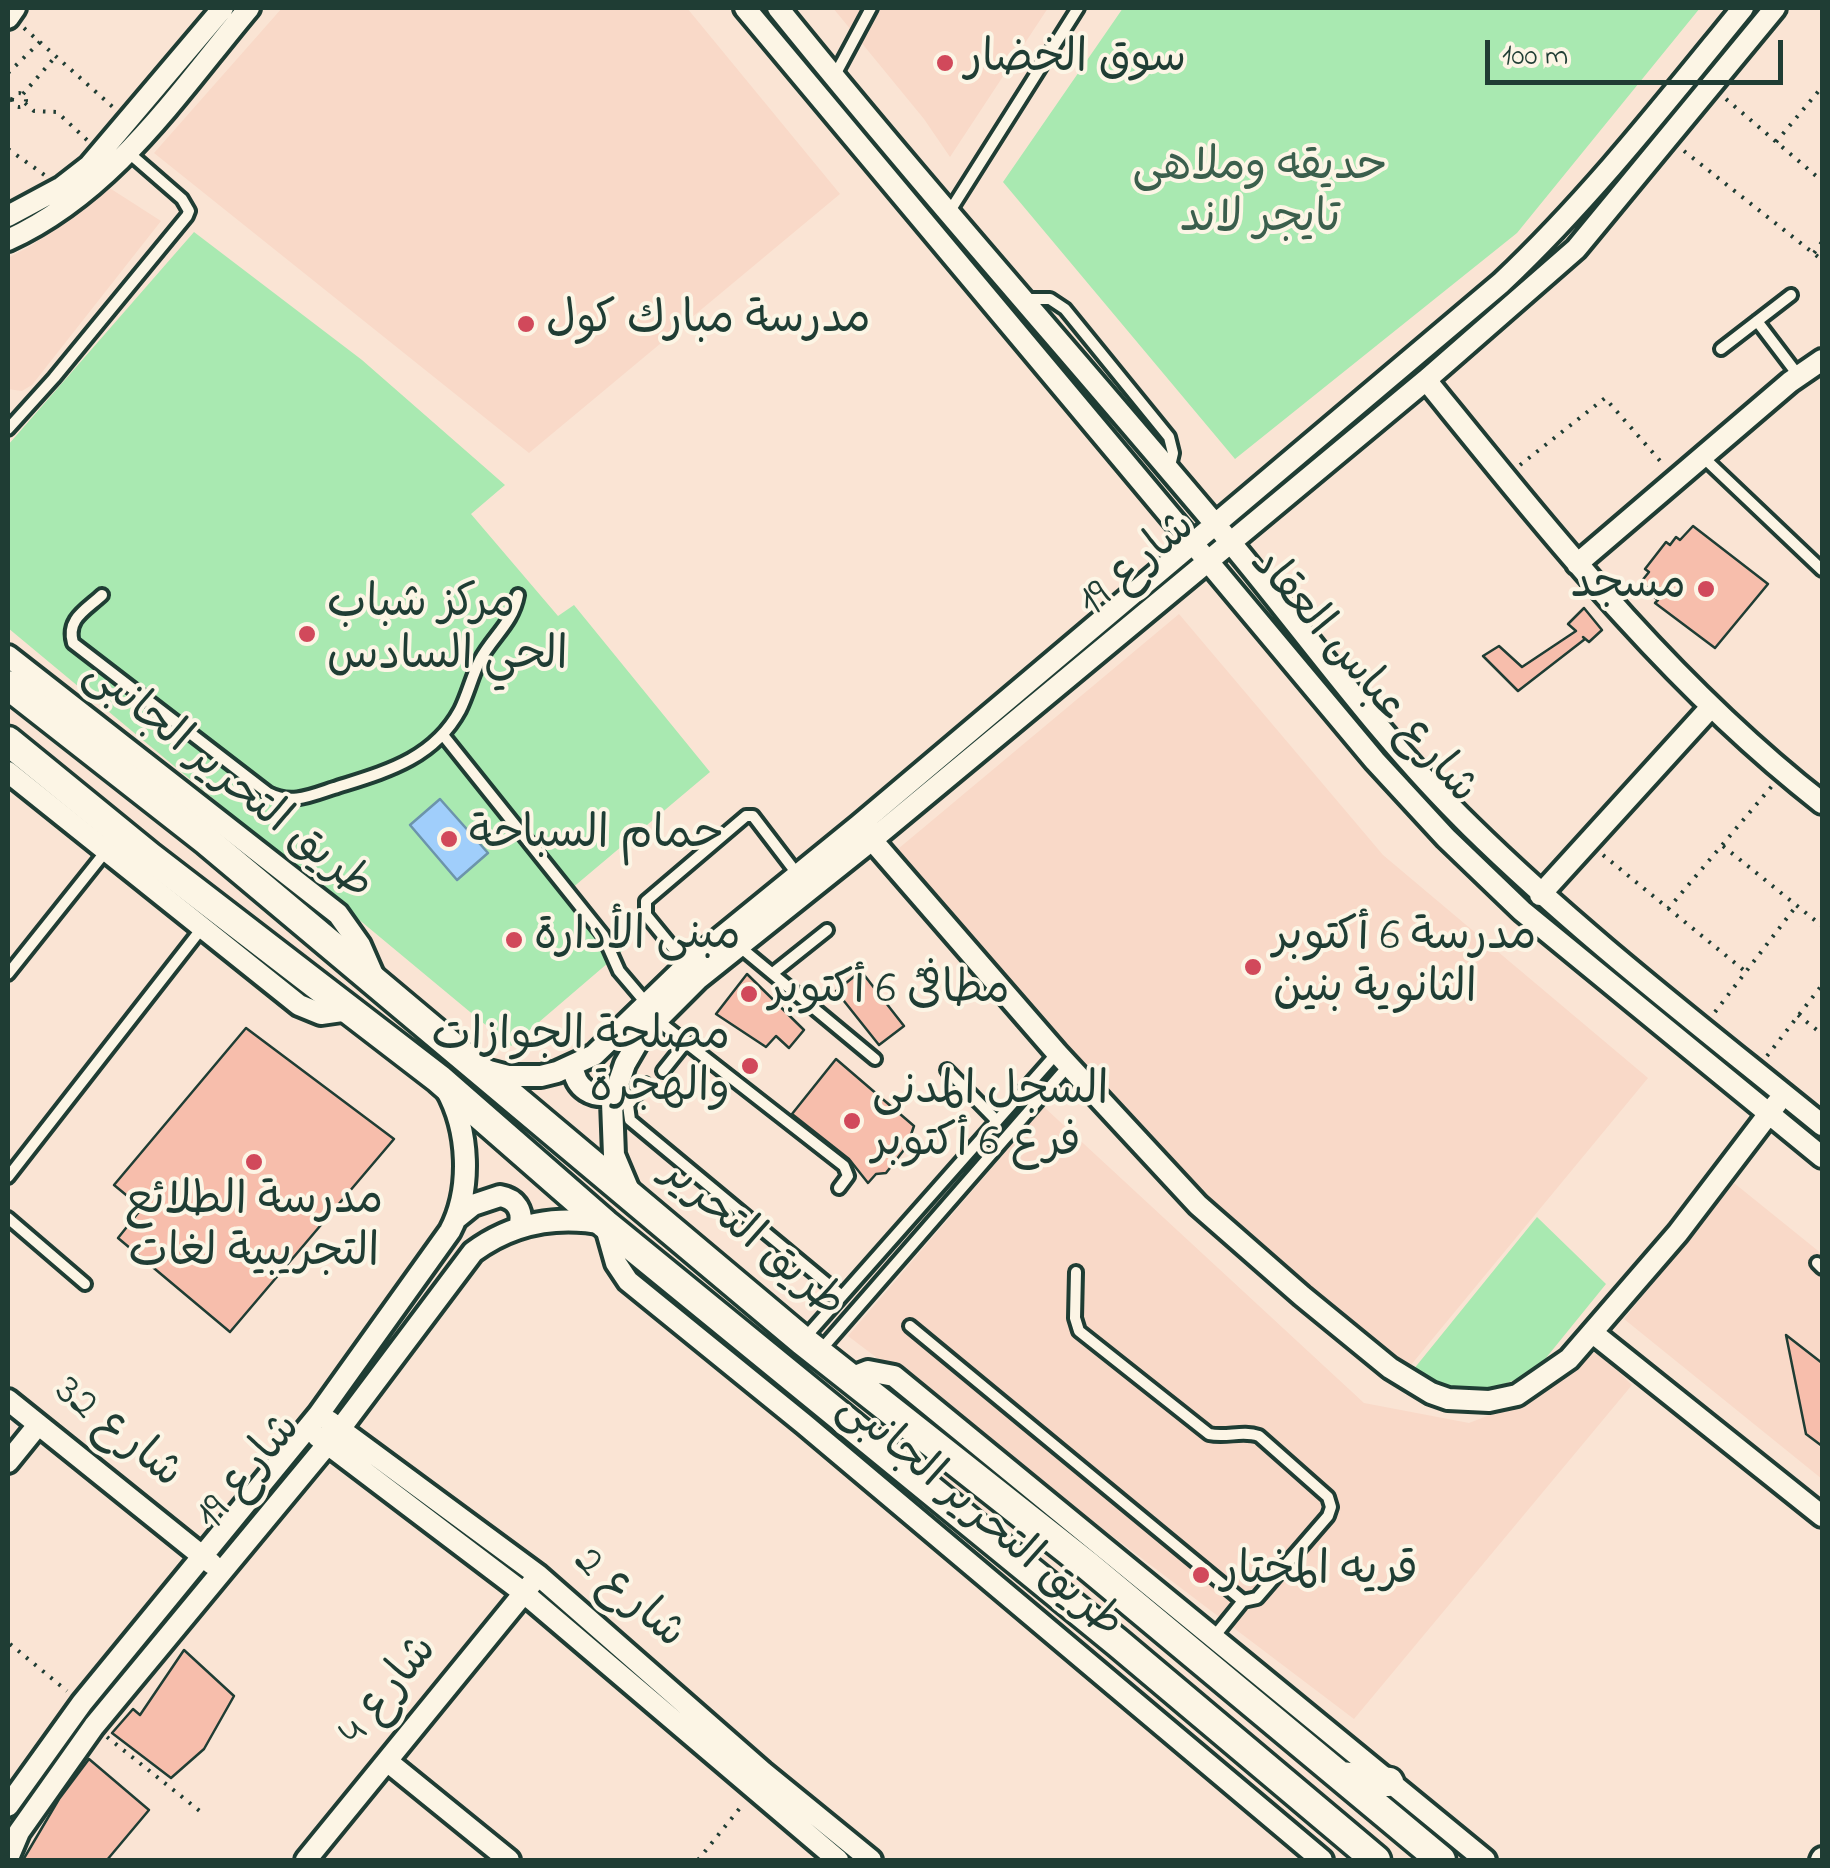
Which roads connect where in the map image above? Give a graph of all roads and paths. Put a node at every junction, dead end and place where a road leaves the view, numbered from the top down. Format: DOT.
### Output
graph roads {
  1 [pos="223,8"];
  2 [pos="249,8"];
  3 [pos="745,8"];
  4 [pos="778,8"];
  5 [pos="872,8"];
  6 [pos="1078,8"];
  7 [pos="1743,8"];
  8 [pos="1775,8"];
  9 [pos="11,13"];
  10 [pos="40,42"];
  11 [pos="56,56"];
  12 [pos="8,73"];
  13 [pos="834,77"];
  14 [pos="1711,86"];
  15 [pos="1822,87"];
  16 [pos="8,88"];
  17 [pos="23,94"];
  18 [pos="13,95"];
  19 [pos="25,103"];
  20 [pos="12,104"];
  21 [pos="8,110"];
  22 [pos="130,122"];
  23 [pos="1668,138"];
  24 [pos="1776,142"];
  25 [pos="8,149"];
  26 [pos="129,153"];
  27 [pos="101,154"];
  28 [pos="1822,182"];
  29 [pos="62,187"];
  30 [pos="948,215"];
  31 [pos="8,216"];
  32 [pos="8,240"];
  33 [pos="1822,242"];
  34 [pos="1814,253"];
  35 [pos="1822,260"];
  36 [pos="1791,295"];
  37 [pos="1757,321"];
  38 [pos="1720,349"];
  39 [pos="1822,360"];
  40 [pos="1798,375"];
  41 [pos="1426,380"];
  42 [pos="8,429"];
  43 [pos="1702,456"];
  44 [pos="1505,477"];
  45 [pos="1676,479"];
  46 [pos="1215,525"];
  47 [pos="1193,542"];
  48 [pos="1230,542"];
  49 [pos="1208,562"];
  50 [pos="1576,564"];
  51 [pos="1822,570"];
  52 [pos="518,595"];
  53 [pos="102,596"];
  54 [pos="8,656"];
  55 [pos="8,685"];
  56 [pos="1711,707"];
  57 [pos="443,735"];
  58 [pos="8,741"];
  59 [pos="8,772"];
  60 [pos="1783,772"];
  61 [pos="1822,803"];
  62 [pos="178,820"];
  63 [pos="872,840"];
  64 [pos="1588,843"];
  65 [pos="1723,846"];
  66 [pos="106,851"];
  67 [pos="149,856"];
  68 [pos="237,866"];
  69 [pos="798,875"];
  70 [pos="1540,895"];
  71 [pos="1797,905"];
  72 [pos="1668,909"];
  73 [pos="208,917"];
  74 [pos="1822,926"];
  75 [pos="827,930"];
  76 [pos="740,947"];
  77 [pos="693,972"];
  78 [pos="1746,972"];
  79 [pos="773,973"];
  80 [pos="8,974"];
  81 [pos="376,983"];
  82 [pos="1822,985"];
  83 [pos="652,1012"];
  84 [pos="1798,1016"];
  85 [pos="1703,1028"];
  86 [pos="1822,1034"];
  87 [pos="687,1042"];
  88 [pos="875,1059"];
  89 [pos="1063,1059"];
  90 [pos="573,1066"];
  91 [pos="476,1068"];
  92 [pos="946,1070"];
  93 [pos="1755,1070"];
  94 [pos="663,1071"];
  95 [pos="443,1083"];
  96 [pos="645,1084"];
  97 [pos="1783,1093"];
  98 [pos="614,1094"];
  99 [pos="1770,1114"];
  100 [pos="997,1120"];
  101 [pos="1822,1125"];
  102 [pos="1822,1157"];
  103 [pos="8,1177"];
  104 [pos="839,1188"];
  105 [pos="630,1195"];
  106 [pos="8,1218"];
  107 [pos="457,1218"];
  108 [pos="605,1224"];
  109 [pos="519,1227"];
  110 [pos="1076,1272"];
  111 [pos="84,1284"];
  112 [pos="842,1296"];
  113 [pos="910,1326"];
  114 [pos="1593,1332"];
  115 [pos="811,1346"];
  116 [pos="850,1378"];
  117 [pos="8,1400"];
  118 [pos="314,1421"];
  119 [pos="38,1425"];
  120 [pos="334,1437"];
  121 [pos="8,1462"];
  122 [pos="1822,1516"];
  123 [pos="202,1555"];
  124 [pos="1088,1566"];
  125 [pos="222,1572"];
  126 [pos="538,1575"];
  127 [pos="524,1593"];
  128 [pos="1062,1597"];
  129 [pos="1243,1600"];
  130 [pos="1150,1617"];
  131 [pos="1213,1638"];
  132 [pos="1118,1643"];
  133 [pos="10,1644"];
  134 [pos="82,1704"];
  135 [pos="94,1726"];
  136 [pos="388,1761"];
  137 [pos="1339,1776"];
  138 [pos="1389,1782"];
  139 [pos="754,1792"];
  140 [pos="8,1806"];
  141 [pos="201,1812"];
  142 [pos="8,1858"];
  143 [pos="306,1860"];
  144 [pos="509,1860"];
  145 [pos="698,1860"];
  146 [pos="838,1860"];
  147 [pos="871,1860"];
  148 [pos="1322,1860"];
  149 [pos="1376,1860"];
  150 [pos="1441,1860"];
  151 [pos="1485,1860"];
  1 -- 22 [label="street"];
  2 -- 26 [label="street"];
  3 -- 47 [label="street, شارع عباس العقاد"];
  4 -- 13 [label="street, شارع عباس العقاد"];
  5 -- 13 [label="lane"];
  6 -- 30 [label="lane"];
  7 -- 46 [label="street, شارع 19"];
  8 -- 14 [label="street, شارع 19"];
  9 -- 10 [label="path"];
  10 -- 11 [label="path"];
  10 -- 12 [label="path"];
  11 -- 17 [label="path"];
  11 -- 22 [label="path"];
  13 -- 30 [label="street, شارع عباس العقاد"];
  14 -- 23 [label="street, شارع 19"];
  14 -- 24 [label="path"];
  15 -- 24 [label="path"];
  16 -- 18 [label="path"];
  17 -- 18 [label="path"];
  17 -- 19 [label="path"];
  18 -- 20 [label="path"];
  19 -- 20 [label="path"];
  19 -- 27 [label="path"];
  20 -- 21 [label="path"];
  22 -- 27 [label="street"];
  23 -- 34 [label="path"];
  23 -- 41 [label="street, شارع 19"];
  24 -- 28 [label="path"];
  25 -- 29 [label="path"];
  26 -- 32 [label="street"];
  26 -- 42 [label="lane"];
  27 -- 29 [label="street"];
  29 -- 31 [label="street"];
  30 -- 46 [label="street, شارع عباس العقاد"];
  33 -- 34 [label="path"];
  34 -- 35 [label="path"];
  36 -- 37 [label="lane"];
  37 -- 38 [label="lane"];
  37 -- 40 [label="lane"];
  39 -- 40 [label="street"];
  40 -- 43 [label="street"];
  41 -- 44 [label="street"];
  41 -- 48 [label="street, شارع 19"];
  43 -- 45 [label="street"];
  43 -- 51 [label="lane"];
  44 -- 45 [label="path"];
  44 -- 50 [label="street"];
  45 -- 50 [label="street"];
  46 -- 47 [label="street, شارع 19"];
  46 -- 48 [label="street, شارع عباس العقاد"];
  47 -- 49 [label="street, شارع عباس العقاد"];
  47 -- 69 [label="street, شارع 19"];
  48 -- 49 [label="street, شارع 19"];
  48 -- 70 [label="street, شارع عباس العقاد"];
  49 -- 63 [label="street, شارع 19"];
  49 -- 99 [label="street, شارع عباس العقاد"];
  50 -- 56 [label="street"];
  52 -- 57 [label="lane"];
  53 -- 57 [label="lane"];
  54 -- 81 [label="street, طريق التحرير الجانبى"];
  55 -- 62 [label="street, طريق التحرير"];
  56 -- 60 [label="street"];
  56 -- 64 [label="street"];
  57 -- 83 [label="lane"];
  58 -- 67 [label="street, طريق التحرير"];
  59 -- 66 [label="street"];
  60 -- 61 [label="street"];
  60 -- 65 [label="path"];
  62 -- 67 [label="street"];
  62 -- 68 [label="street, طريق التحرير"];
  63 -- 76 [label="street, شارع 19"];
  63 -- 89 [label="street"];
  64 -- 70 [label="street"];
  64 -- 72 [label="path"];
  65 -- 71 [label="path"];
  65 -- 72 [label="path"];
  66 -- 73 [label="street"];
  66 -- 80 [label="lane"];
  67 -- 73 [label="street, طريق التحرير"];
  68 -- 73 [label="street"];
  68 -- 81 [label="street, طريق التحرير"];
  69 -- 77 [label="street, شارع 19"];
  69 -- 77 [label="lane"];
  70 -- 85 [label="street, شارع عباس العقاد"];
  71 -- 74 [label="path"];
  71 -- 78 [label="path"];
  72 -- 78 [label="path"];
  73 -- 95 [label="street, طريق التحرير"];
  73 -- 103 [label="lane"];
  75 -- 79 [label="lane"];
  76 -- 77 [label="street, شارع 19"];
  76 -- 79 [label="lane"];
  77 -- 83 [label="street, شارع 19"];
  78 -- 85 [label="path"];
  79 -- 88 [label="lane"];
  81 -- 91 [label="street, طريق التحرير"];
  82 -- 84 [label="path"];
  83 -- 87 [label="lane"];
  83 -- 90 [label="street, شارع 19"];
  83 -- 98 [label="street, شارع 19"];
  84 -- 86 [label="path"];
  84 -- 93 [label="path"];
  85 -- 93 [label="street, شارع عباس العقاد"];
  87 -- 94 [label="lane"];
  87 -- 104 [label="lane"];
  89 -- 100 [label="lane"];
  89 -- 114 [label="street"];
  89 -- 115 [label="lane"];
  90 -- 91 [label="street, شارع 19"];
  90 -- 98 [label="street"];
  91 -- 105 [label="street, طريق التحرير"];
  92 -- 100 [label="lane"];
  93 -- 97 [label="street, شارع عباس العقاد"];
  95 -- 107 [label="street, شارع 19"];
  95 -- 108 [label="street, طريق التحرير"];
  96 -- 112 [label="lane"];
  97 -- 99 [label="street"];
  97 -- 101 [label="street, شارع عباس العقاد"];
  98 -- 105 [label="street, شارع 19"];
  99 -- 102 [label="street, شارع عباس العقاد"];
  99 -- 114 [label="street"];
  100 -- 112 [label="lane"];
  105 -- 115 [label="street, طريق التحرير"];
  106 -- 111 [label="lane"];
  107 -- 109 [label="street"];
  107 -- 118 [label="street, شارع 19"];
  108 -- 109 [label="street, شارع 19"];
  108 -- 128 [label="street, طريق التحرير"];
  108 -- 148 [label="street, طريق التحرير الجانبى"];
  109 -- 120 [label="street, شارع 19"];
  110 -- 129 [label="lane"];
  112 -- 115 [label="lane"];
  113 -- 129 [label="lane"];
  114 -- 122 [label="street"];
  115 -- 116 [label="street, طريق التحرير"];
  116 -- 124 [label="street, طريق التحرير"];
  116 -- 131 [label="street, طريق التحرير الجانبى"];
  117 -- 119 [label="street, شارع 32"];
  118 -- 120 [label="street, شارع 2"];
  118 -- 123 [label="street, شارع 19"];
  119 -- 121 [label="street"];
  119 -- 123 [label="street, شارع 32"];
  120 -- 125 [label="street, شارع 19"];
  120 -- 126 [label="street, شارع 2"];
  120 -- 127 [label="street, شارع 2"];
  123 -- 125 [label="street, شارع 32"];
  123 -- 134 [label="street, شارع 19"];
  124 -- 128 [label="street"];
  124 -- 130 [label="street, طريق التحرير"];
  125 -- 135 [label="street, شارع 19"];
  126 -- 127 [label="street, شارع 4"];
  126 -- 147 [label="street, شارع 2"];
  127 -- 136 [label="street, شارع 4"];
  127 -- 139 [label="street, شارع 2"];
  128 -- 132 [label="street, طريق التحرير"];
  129 -- 131 [label="lane"];
  130 -- 132 [label="street"];
  130 -- 137 [label="street, طريق التحرير"];
  131 -- 138 [label="street, طريق التحرير الجانبى"];
  132 -- 149 [label="street, طريق التحرير"];
  133 -- 134 [label="path"];
  134 -- 140 [label="street, شارع 19"];
  135 -- 141 [label="path"];
  135 -- 142 [label="street, شارع 19"];
  136 -- 143 [label="street, شارع 4"];
  136 -- 144 [label="street"];
  137 -- 138 [label="street"];
  137 -- 150 [label="street, طريق التحرير"];
  138 -- 151 [label="street, طريق التحرير الجانبى"];
  139 -- 145 [label="path"];
  139 -- 146 [label="street, شارع 2"];
}
